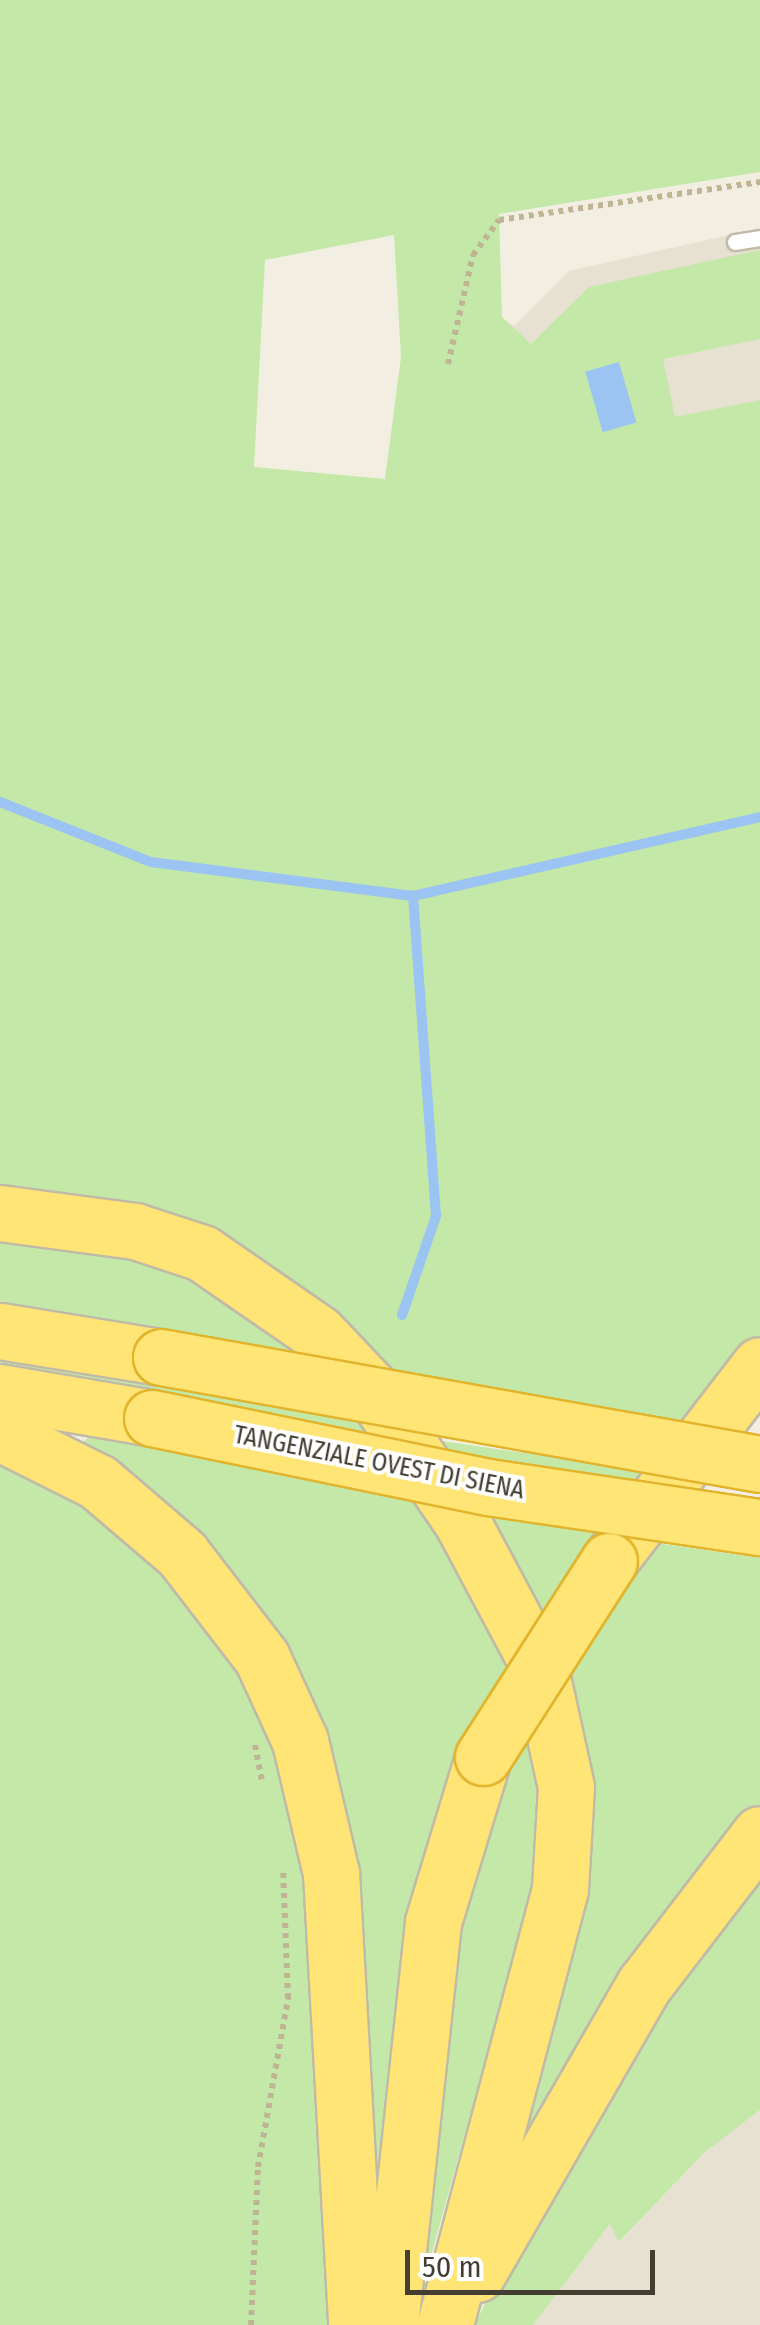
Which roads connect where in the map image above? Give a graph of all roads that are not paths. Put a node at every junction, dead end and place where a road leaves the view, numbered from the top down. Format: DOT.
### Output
graph roads {
  1 [pos="760,238"];
  2 [pos="736,242"];
  3 [pos="0,1213"];
  4 [pos="0,1331"];
  5 [pos="760,1365"];
  6 [pos="0,1392"];
  7 [pos="0,1433"];
  8 [pos="760,1464"];
  9 [pos="760,1528"];
  10 [pos="760,1834"];
  11 [pos="356,2325"];
  12 [pos="390,2325"];
  13 [pos="447,2325"];
  1 -- 2 [label="lane"];
  3 -- 13 [label="highway"];
  4 -- 8 [label="highway, bridge"];
  5 -- 12 [label="highway, bridge"];
  6 -- 9 [label="highway, TANGENZIALE OVEST DI SIENA, bridge"];
  7 -- 11 [label="highway"];
  10 -- 13 [label="highway"];
}
